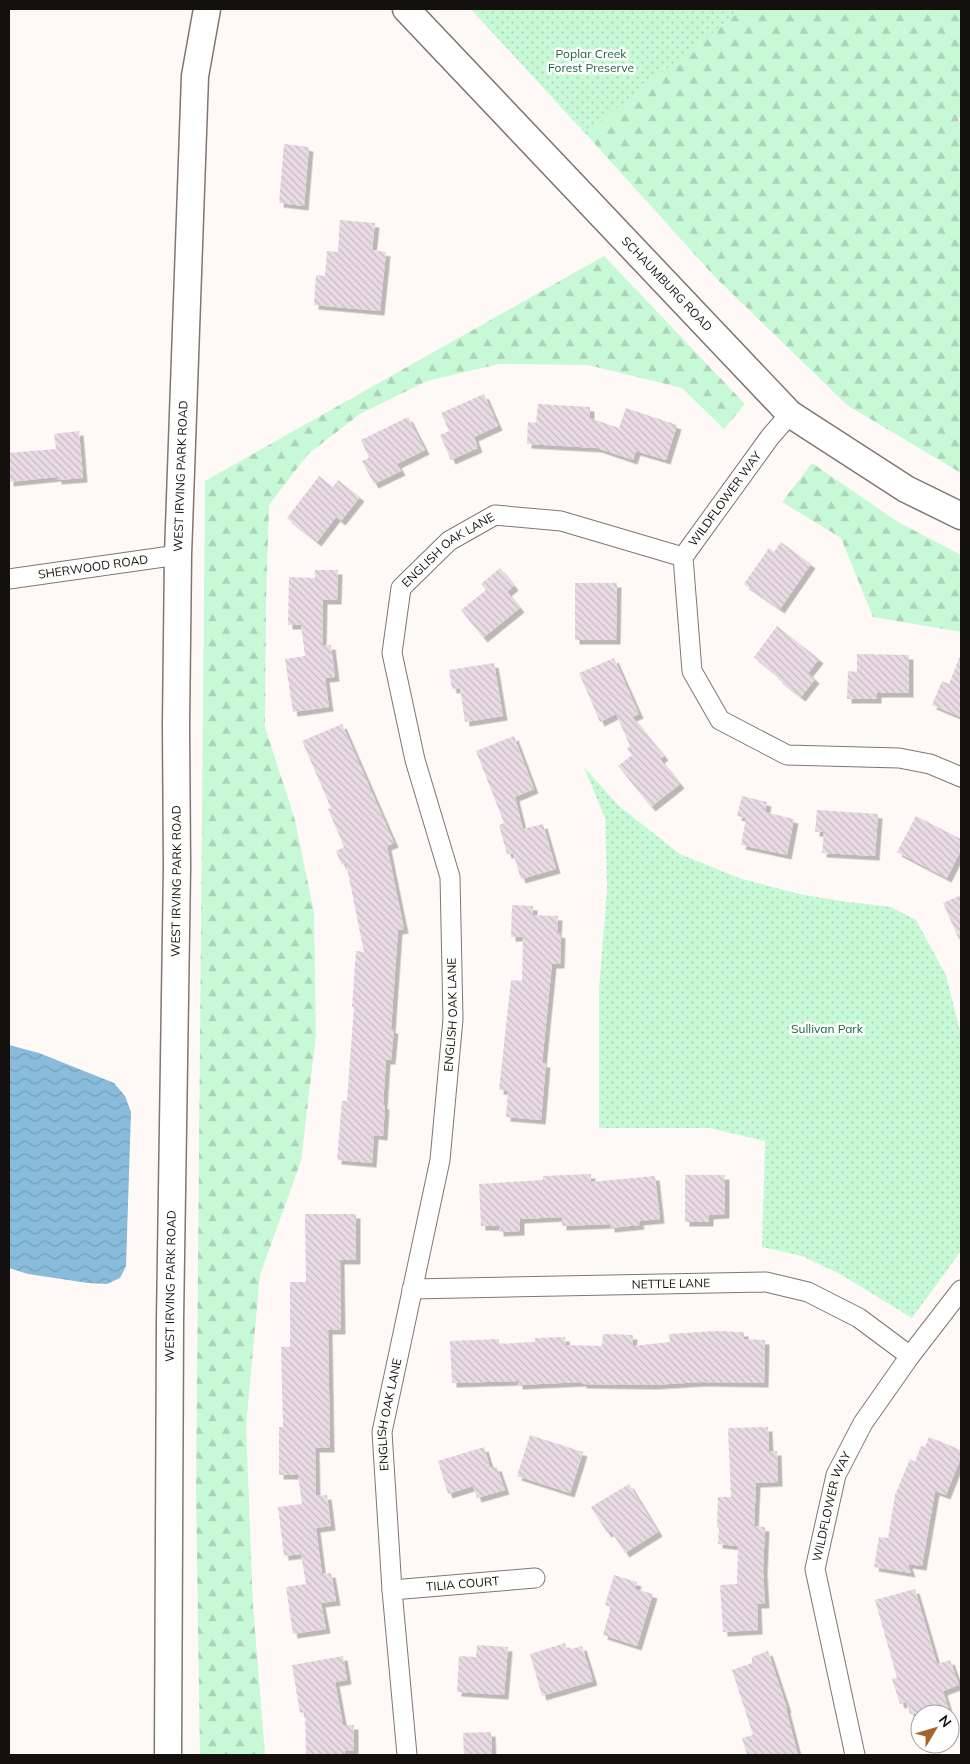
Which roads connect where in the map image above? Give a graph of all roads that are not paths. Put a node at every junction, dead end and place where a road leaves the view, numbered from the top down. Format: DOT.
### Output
graph roads {
  1 [pos="206,9"];
  2 [pos="406,9"];
  3 [pos="790,414"];
  4 [pos="961,516"];
  5 [pos="178,555"];
  6 [pos="683,557"];
  7 [pos="9,579"];
  8 [pos="961,777"];
  9 [pos="412,1289"];
  10 [pos="961,1290"];
  11 [pos="910,1356"];
  12 [pos="535,1578"];
  13 [pos="392,1590"];
  14 [pos="168,1755"];
  15 [pos="407,1755"];
  16 [pos="855,1755"];
  1 -- 5 [label="main road, WEST IRVING PARK ROAD"];
  2 -- 3 [label="main road, SCHAUMBURG ROAD"];
  3 -- 4 [label="main road, SCHAUMBURG ROAD"];
  3 -- 6 [label="street, WILDFLOWER WAY"];
  5 -- 7 [label="street, SHERWOOD ROAD"];
  5 -- 14 [label="main road, WEST IRVING PARK ROAD"];
  6 -- 8 [label="street, WILDFLOWER WAY"];
  6 -- 9 [label="street, ENGLISH OAK LANE"];
  9 -- 11 [label="street, NETTLE LANE"];
  9 -- 13 [label="street, ENGLISH OAK LANE"];
  10 -- 11 [label="street, WILDFLOWER WAY"];
  11 -- 16 [label="street, WILDFLOWER WAY"];
  12 -- 13 [label="street, TILIA COURT"];
  13 -- 15 [label="street, ENGLISH OAK LANE"];
}
